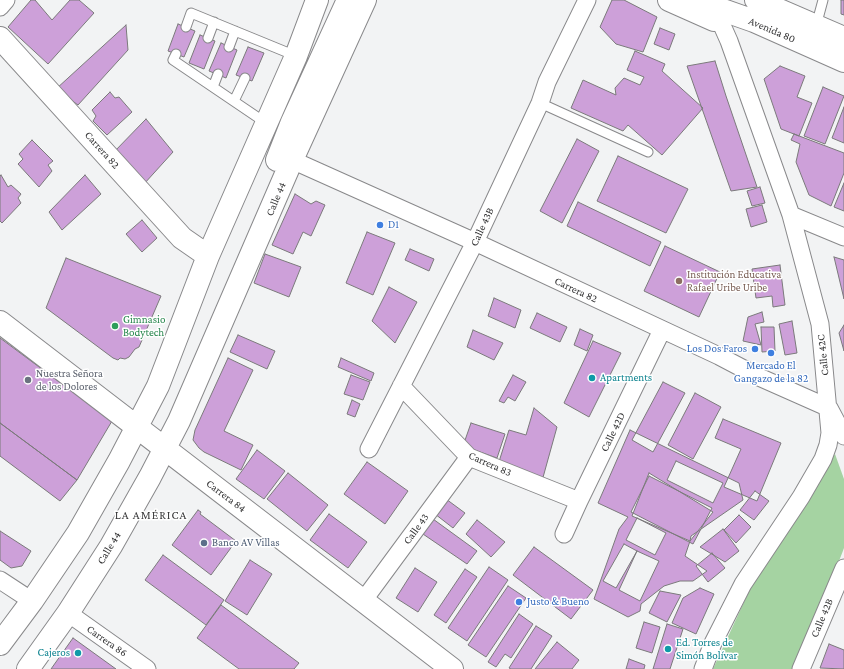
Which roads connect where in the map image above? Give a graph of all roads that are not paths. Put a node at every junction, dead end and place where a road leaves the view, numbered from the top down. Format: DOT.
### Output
graph roads {
  1 [pos="6,0"];
  2 [pos="317,0"];
  3 [pos="333,0"];
  4 [pos="348,0"];
  5 [pos="365,0"];
  6 [pos="587,0"];
  7 [pos="669,0"];
  8 [pos="700,0"];
  9 [pos="756,0"];
  10 [pos="823,0"];
  11 [pos="0,8"];
  12 [pos="754,21"];
  13 [pos="214,22"];
  14 [pos="721,23"];
  15 [pos="816,26"];
  16 [pos="186,27"];
  17 [pos="236,31"];
  18 [pos="0,38"];
  19 [pos="208,38"];
  20 [pos="844,38"];
  21 [pos="229,47"];
  22 [pos="176,54"];
  23 [pos="296,56"];
  24 [pos="844,61"];
  25 [pos="218,74"];
  26 [pos="245,78"];
  27 [pos="213,87"];
  28 [pos="234,101"];
  29 [pos="540,103"];
  30 [pos="280,121"];
  31 [pos="648,152"];
  32 [pos="292,160"];
  33 [pos="791,215"];
  34 [pos="844,237"];
  35 [pos="475,242"];
  36 [pos="208,256"];
  37 [pos="0,322"];
  38 [pos="662,330"];
  39 [pos="158,386"];
  40 [pos="400,386"];
  41 [pos="189,398"];
  42 [pos="829,408"];
  43 [pos="136,427"];
  44 [pos="844,436"];
  45 [pos="165,448"];
  46 [pos="369,449"];
  47 [pos="469,457"];
  48 [pos="579,501"];
  49 [pos="564,534"];
  50 [pos="844,568"];
  51 [pos="0,580"];
  52 [pos="32,601"];
  53 [pos="363,601"];
  54 [pos="68,613"];
  55 [pos="0,644"];
  56 [pos="28,669"];
  57 [pos="147,669"];
  58 [pos="452,669"];
  59 [pos="703,669"];
  60 [pos="801,669"];
  1 -- 11 [label="street"];
  2 -- 23 [label="street, Calle 44"];
  3 -- 30 [label="street, Calle 44"];
  4 -- 30 [label="street, Calle 44"];
  5 -- 32 [label="street, Calle 44"];
  6 -- 29 [label="street, Calle 43B"];
  7 -- 14 [label="street"];
  8 -- 12 [label="street, Avenida 80"];
  9 -- 15 [label="street, Avenida 80"];
  10 -- 15 [label="lane"];
  12 -- 14 [label="street"];
  12 -- 24 [label="street, Avenida 80"];
  13 -- 16 [label="lane"];
  13 -- 17 [label="lane"];
  13 -- 19 [label="lane"];
  14 -- 33 [label="street, Calle 42C"];
  15 -- 20 [label="street, Avenida 80"];
  17 -- 21 [label="lane"];
  17 -- 23 [label="lane"];
  18 -- 36 [label="street, Carrera 82"];
  22 -- 27 [label="lane"];
  23 -- 30 [label="street, Calle 44"];
  25 -- 27 [label="lane"];
  26 -- 28 [label="lane"];
  27 -- 28 [label="lane"];
  28 -- 30 [label="lane"];
  29 -- 31 [label="lane"];
  29 -- 35 [label="street, Calle 43B"];
  30 -- 36 [label="street, Calle 44"];
  30 -- 39 [label="street, Calle 44"];
  30 -- 41 [label="street, Calle 44"];
  32 -- 35 [label="street, Carrera 82"];
  32 -- 41 [label="street, Calle 44"];
  33 -- 34 [label="street"];
  33 -- 42 [label="street, Calle 42C"];
  35 -- 38 [label="street, Carrera 82"];
  35 -- 40 [label="street, Calle 43B"];
  36 -- 39 [label="street, Calle 44"];
  37 -- 43 [label="street, Carrera 84"];
  38 -- 42 [label="street, Carrera 82"];
  38 -- 48 [label="street, Calle 42D"];
  39 -- 43 [label="street, Calle 44"];
  40 -- 46 [label="street, Calle 43B"];
  40 -- 47 [label="street, Carrera 83"];
  41 -- 45 [label="street, Calle 44"];
  42 -- 44 [label="street"];
  42 -- 59 [label="street, Calle 42C"];
  43 -- 45 [label="street, Carrera 84"];
  43 -- 52 [label="street, Calle 44"];
  45 -- 53 [label="street, Carrera 84"];
  45 -- 54 [label="street, Calle 44"];
  47 -- 48 [label="street, Carrera 83"];
  47 -- 53 [label="street, Calle 43"];
  48 -- 49 [label="street, Calle 42D"];
  50 -- 60 [label="street, Calle 42B"];
  51 -- 52 [label="street"];
  52 -- 55 [label="street, Calle 44"];
  53 -- 58 [label="street, Carrera 84"];
  54 -- 56 [label="street, Calle 44"];
  54 -- 57 [label="street, Carrera 86"];
}
